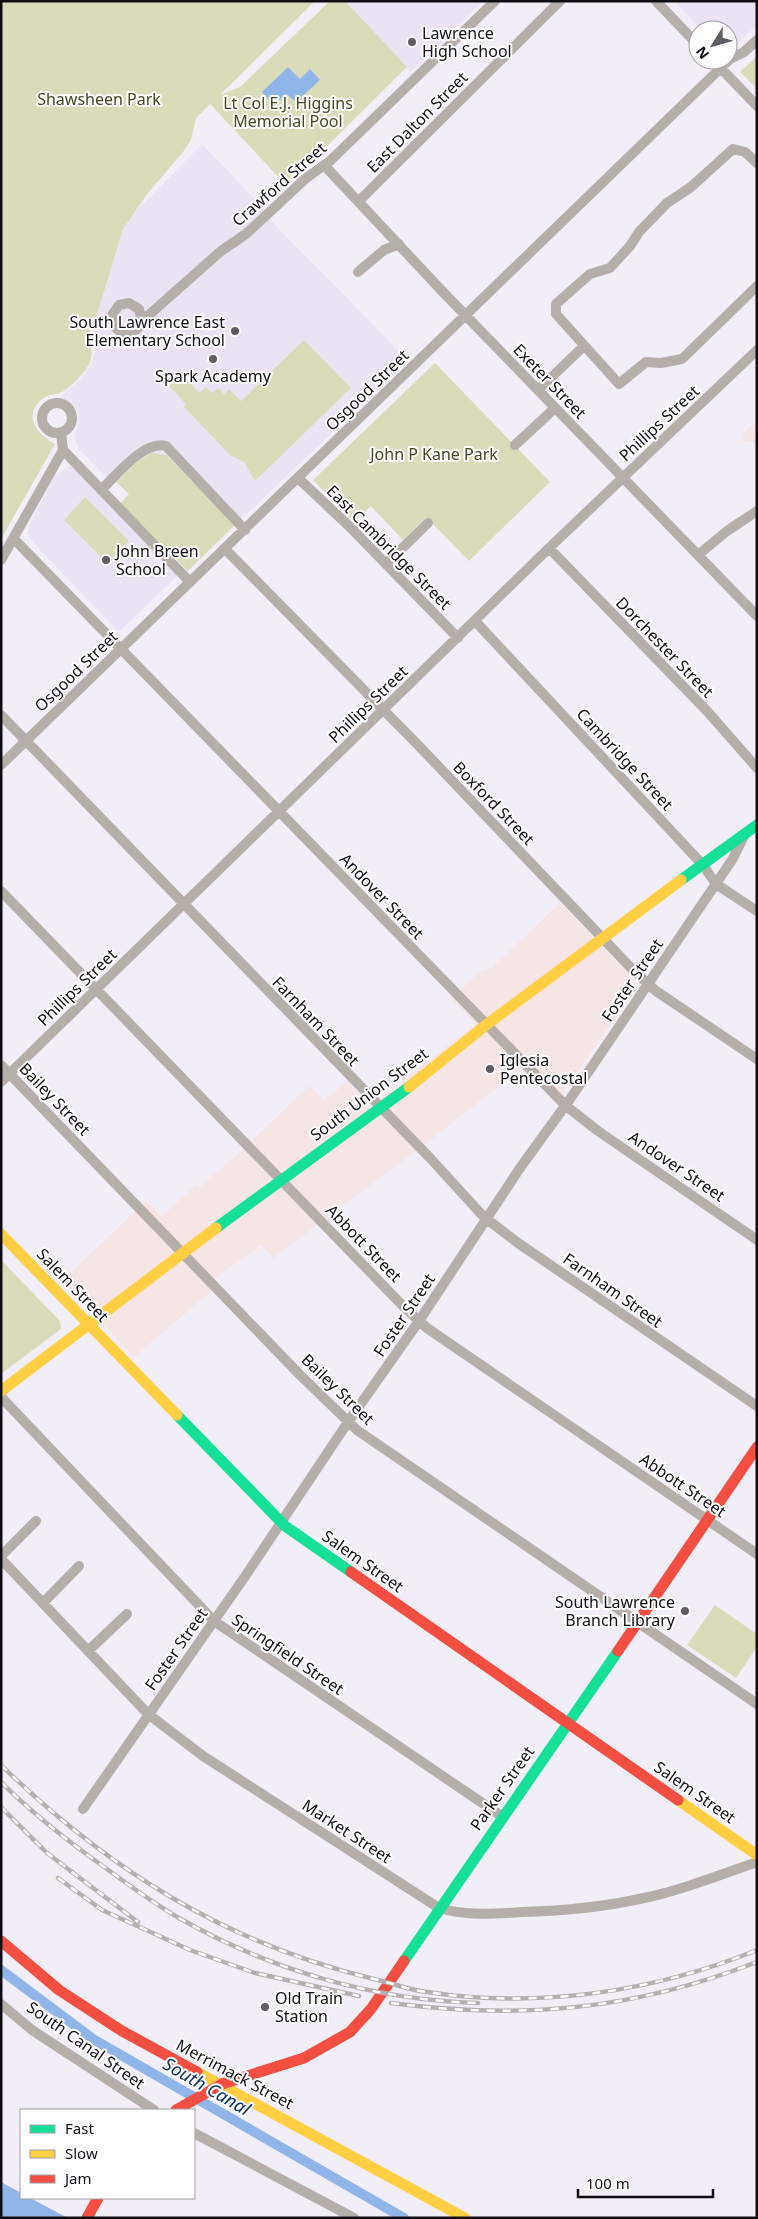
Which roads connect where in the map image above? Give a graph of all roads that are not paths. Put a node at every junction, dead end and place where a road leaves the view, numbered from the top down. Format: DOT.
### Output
graph roads {
  1 [pos="495,1"];
  2 [pos="560,1"];
  3 [pos="656,1"];
  4 [pos="688,35"];
  5 [pos="757,40"];
  6 [pos="738,55"];
  7 [pos="719,70"];
  8 [pos="723,70"];
  9 [pos="757,106"];
  10 [pos="757,163"];
  11 [pos="324,165"];
  12 [pos="359,201"];
  13 [pos="399,244"];
  14 [pos="358,272"];
  15 [pos="757,286"];
  16 [pos="466,315"];
  17 [pos="142,321"];
  18 [pos="584,346"];
  19 [pos="757,350"];
  20 [pos="538,390"];
  21 [pos="555,408"];
  22 [pos="61,433"];
  23 [pos="515,445"];
  24 [pos="63,450"];
  25 [pos="298,478"];
  26 [pos="623,478"];
  27 [pos="102,490"];
  28 [pos="757,511"];
  29 [pos="428,523"];
  30 [pos="245,530"];
  31 [pos="14,539"];
  32 [pos="549,548"];
  33 [pos="225,549"];
  34 [pos="698,555"];
  35 [pos="1,560"];
  36 [pos="386,564"];
  37 [pos="190,582"];
  38 [pos="757,616"];
  39 [pos="475,621"];
  40 [pos="458,638"];
  41 [pos="122,648"];
  42 [pos="383,710"];
  43 [pos="1,715"];
  44 [pos="26,740"];
  45 [pos="1,765"];
  46 [pos="757,768"];
  47 [pos="280,811"];
  48 [pos="757,825"];
  49 [pos="744,835"];
  50 [pos="702,864"];
  51 [pos="716,884"];
  52 [pos="1,890"];
  53 [pos="183,905"];
  54 [pos="757,911"];
  55 [pos="602,937"];
  56 [pos="647,984"];
  57 [pos="97,989"];
  58 [pos="486,1025"];
  59 [pos="757,1060"];
  60 [pos="1,1065"];
  61 [pos="10,1074"];
  62 [pos="1,1082"];
  63 [pos="565,1105"];
  64 [pos="381,1109"];
  65 [pos="282,1179"];
  66 [pos="486,1219"];
  67 [pos="1,1234"];
  68 [pos="757,1240"];
  69 [pos="182,1253"];
  70 [pos="419,1321"];
  71 [pos="88,1324"];
  72 [pos="1,1391"];
  73 [pos="1,1397"];
  74 [pos="757,1406"];
  75 [pos="348,1422"];
  76 [pos="757,1447"];
  77 [pos="707,1520"];
  78 [pos="36,1521"];
  79 [pos="281,1522"];
  80 [pos="757,1554"];
  81 [pos="1,1557"];
  82 [pos="79,1566"];
  83 [pos="43,1603"];
  84 [pos="127,1614"];
  85 [pos="214,1621"];
  86 [pos="638,1622"];
  87 [pos="88,1651"];
  88 [pos="757,1704"];
  89 [pos="148,1714"];
  90 [pos="567,1723"];
  91 [pos="83,1809"];
  92 [pos="502,1816"];
  93 [pos="757,1854"];
  94 [pos="757,1862"];
  95 [pos="439,1908"];
  96 [pos="1,1942"];
  97 [pos="1,2004"];
  98 [pos="217,2086"];
  99 [pos="152,2109"];
  100 [pos="178,2109"];
  101 [pos="195,2134"];
  102 [pos="97,2200"];
  103 [pos="87,2218"];
  104 [pos="354,2218"];
  105 [pos="465,2218"];
  1 -- 11 [label="street, Crawford Street"];
  2 -- 12 [label="street, East Dalton Street"];
  3 -- 4 [label="street"];
  5 -- 6 [label="street, Osgood Street"];
  7 -- 16 [label="street, Osgood Street"];
  8 -- 9 [label="street"];
  10 -- 18 [label="street"];
  11 -- 12 [label="street, Exeter Street"];
  11 -- 17 [label="street, Crawford Street"];
  12 -- 13 [label="street, Exeter Street"];
  13 -- 14 [label="street"];
  13 -- 16 [label="street, Exeter Street"];
  15 -- 18 [label="street"];
  16 -- 20 [label="street, Exeter Street"];
  16 -- 25 [label="street, Osgood Street"];
  18 -- 20 [label="street"];
  19 -- 26 [label="street, Phillips Street"];
  20 -- 21 [label="street, Exeter Street"];
  21 -- 23 [label="street"];
  21 -- 26 [label="street, Exeter Street"];
  22 -- 24 [label="street"];
  24 -- 27 [label="street"];
  24 -- 31 [label="street"];
  25 -- 30 [label="street, Osgood Street"];
  25 -- 36 [label="street, East Cambridge Street"];
  26 -- 32 [label="street, Phillips Street"];
  26 -- 34 [label="street, Exeter Street"];
  27 -- 30 [label="street"];
  27 -- 37 [label="street"];
  28 -- 34 [label="street"];
  29 -- 36 [label="street"];
  30 -- 33 [label="street, Osgood Street"];
  31 -- 35 [label="street"];
  31 -- 41 [label="street, Andover Street"];
  32 -- 39 [label="street, Phillips Street"];
  32 -- 46 [label="street, Dorchester Street"];
  33 -- 37 [label="street, Osgood Street"];
  33 -- 42 [label="street, Boxford Street"];
  34 -- 38 [label="street, Exeter Street"];
  36 -- 40 [label="street, East Cambridge Street"];
  37 -- 41 [label="street, Osgood Street"];
  39 -- 40 [label="street, Phillips Street"];
  39 -- 50 [label="street, Cambridge Street"];
  40 -- 42 [label="street, Phillips Street"];
  41 -- 44 [label="street, Osgood Street"];
  41 -- 47 [label="street, Andover Street"];
  42 -- 47 [label="street, Phillips Street"];
  42 -- 55 [label="street, Boxford Street"];
  43 -- 44 [label="street, Farnham Street"];
  44 -- 45 [label="street, Osgood Street"];
  44 -- 53 [label="street, Farnham Street"];
  47 -- 53 [label="street, Phillips Street"];
  47 -- 58 [label="street, Andover Street"];
  48 -- 49 [label="main road, South Union Street"];
  49 -- 50 [label="main road, South Union Street"];
  49 -- 51 [label="street, Foster Street"];
  50 -- 51 [label="street, Cambridge Street"];
  50 -- 55 [label="main road, South Union Street"];
  51 -- 54 [label="street, Cambridge Street"];
  51 -- 56 [label="street, Foster Street"];
  52 -- 57 [label="street, Abbott Street"];
  53 -- 57 [label="street, Phillips Street"];
  53 -- 64 [label="street, Farnham Street"];
  55 -- 56 [label="street, Boxford Street"];
  55 -- 58 [label="main road, South Union Street"];
  56 -- 59 [label="street, Boxford Street"];
  56 -- 63 [label="street, Foster Street"];
  57 -- 61 [label="street, Phillips Street"];
  57 -- 65 [label="street, Abbott Street"];
  58 -- 63 [label="street, Andover Street"];
  58 -- 64 [label="main road, South Union Street"];
  60 -- 61 [label="street, Bailey Street"];
  61 -- 62 [label="street, Phillips Street"];
  61 -- 69 [label="street, Bailey Street"];
  63 -- 66 [label="street, Foster Street"];
  63 -- 68 [label="street, Andover Street"];
  64 -- 65 [label="main road, South Union Street"];
  64 -- 66 [label="street, Farnham Street"];
  65 -- 69 [label="main road, South Union Street"];
  65 -- 70 [label="street, Abbott Street"];
  66 -- 70 [label="street, Foster Street"];
  66 -- 74 [label="street, Farnham Street"];
  67 -- 71 [label="main road, Salem Street"];
  69 -- 71 [label="main road, South Union Street"];
  69 -- 75 [label="street, Bailey Street"];
  70 -- 75 [label="street, Foster Street"];
  70 -- 77 [label="street, Abbott Street"];
  71 -- 72 [label="main road, South Union Street"];
  71 -- 79 [label="main road, Salem Street"];
  73 -- 85 [label="street, Springfield Street"];
  75 -- 79 [label="street, Foster Street"];
  75 -- 86 [label="street, Bailey Street"];
  76 -- 77 [label="main road, Parker Street"];
  77 -- 80 [label="street, Abbott Street"];
  77 -- 86 [label="main road, Parker Street"];
  78 -- 81 [label="street"];
  79 -- 85 [label="street, Foster Street"];
  79 -- 90 [label="main road, Salem Street"];
  81 -- 83 [label="street, Market Street"];
  82 -- 83 [label="street"];
  83 -- 87 [label="street, Market Street"];
  84 -- 87 [label="street"];
  85 -- 89 [label="street, Foster Street"];
  85 -- 92 [label="street, Springfield Street"];
  86 -- 88 [label="street, Bailey Street"];
  86 -- 90 [label="main road, Parker Street"];
  87 -- 89 [label="street, Market Street"];
  89 -- 91 [label="street, Foster Street"];
  89 -- 95 [label="street, Market Street"];
  90 -- 92 [label="main road, Parker Street"];
  90 -- 93 [label="main road, Salem Street"];
  92 -- 95 [label="main road, Parker Street"];
  94 -- 95 [label="street, Market Street"];
  95 -- 98 [label="main road, Parker Street"];
  96 -- 98 [label="main road, Merrimack Street"];
  97 -- 99 [label="street, South Canal Street"];
  98 -- 100 [label="main road, Parker Street"];
  98 -- 105 [label="main road, Merrimack Street"];
  101 -- 104 [label="street"];
  102 -- 103 [label="main road"];
}
